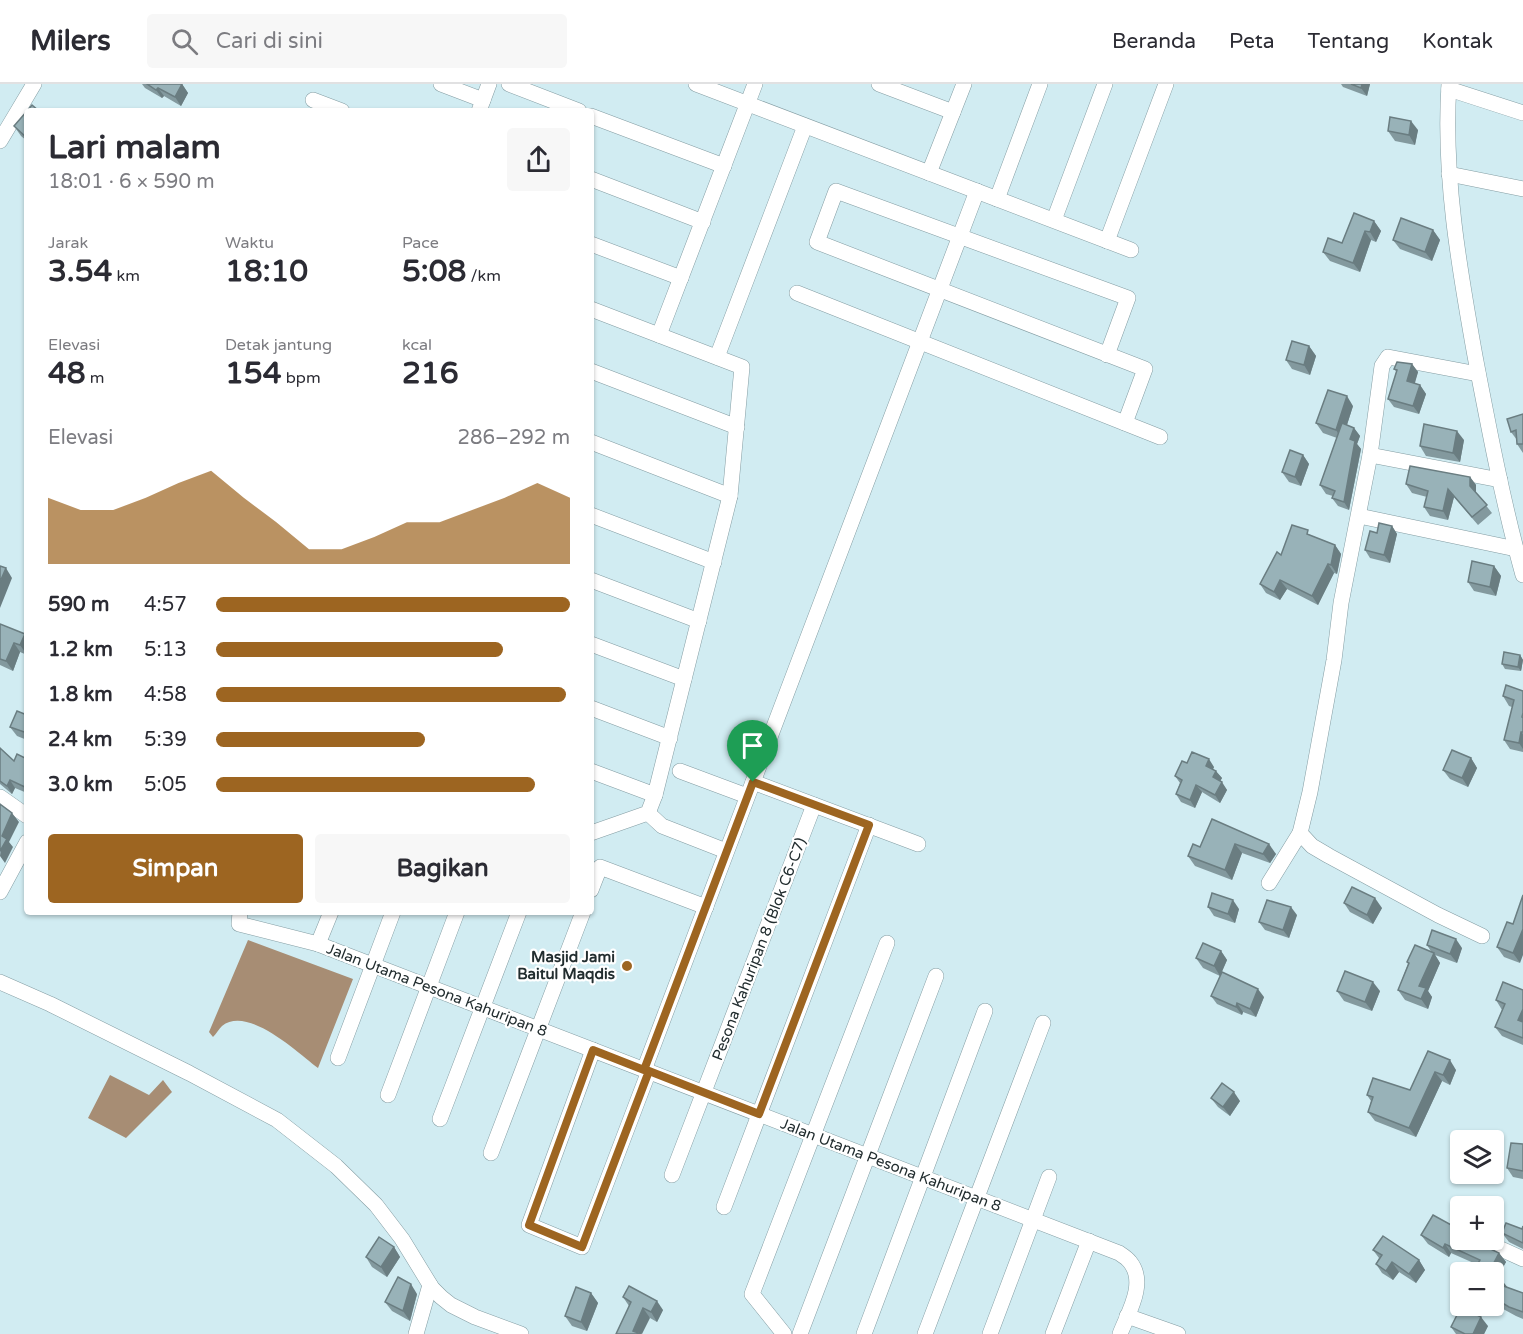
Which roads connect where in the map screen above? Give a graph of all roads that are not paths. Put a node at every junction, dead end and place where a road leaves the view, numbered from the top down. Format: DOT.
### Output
graph roads {
  1 [pos="34,84"];
  2 [pos="441,84"];
  3 [pos="489,84"];
  4 [pos="509,84"];
  5 [pos="696,84"];
  6 [pos="755,84"];
  7 [pos="879,84"];
  8 [pos="963,84"];
  9 [pos="1040,84"];
  10 [pos="1105,84"];
  11 [pos="1166,84"];
  12 [pos="1449,86"];
  13 [pos="313,100"];
  14 [pos="748,104"];
  15 [pos="481,106"];
  16 [pos="334,108"];
  17 [pos="571,108"];
  18 [pos="953,112"];
  19 [pos="1523,113"];
  20 [pos="594,117"];
  21 [pos="805,126"];
  22 [pos="0,141"];
  23 [pos="724,166"];
  24 [pos="929,173"];
  25 [pos="1449,174"];
  26 [pos="594,180"];
  27 [pos="1523,189"];
  28 [pos="977,191"];
  29 [pos="997,199"];
  30 [pos="1054,220"];
  31 [pos="703,222"];
  32 [pos="960,236"];
  33 [pos="1107,241"];
  34 [pos="594,245"];
  35 [pos="1131,250"];
  36 [pos="681,278"];
  37 [pos="940,289"];
  38 [pos="797,293"];
  39 [pos="594,310"];
  40 [pos="659,335"];
  41 [pos="920,342"];
  42 [pos="1107,355"];
  43 [pos="717,357"];
  44 [pos="594,372"];
  45 [pos="1478,374"];
  46 [pos="1125,423"];
  47 [pos="737,427"];
  48 [pos="1160,436"];
  49 [pos="594,443"];
  50 [pos="1370,455"];
  51 [pos="1500,480"];
  52 [pos="730,496"];
  53 [pos="594,516"];
  54 [pos="1359,516"];
  55 [pos="1516,549"];
  56 [pos="714,562"];
  57 [pos="1523,575"];
  58 [pos="594,581"];
  59 [pos="699,621"];
  60 [pos="594,645"];
  61 [pos="684,680"];
  62 [pos="594,709"];
  63 [pos="670,738"];
  64 [pos="680,771"];
  65 [pos="594,772"];
  66 [pos="750,789"];
  67 [pos="655,795"];
  68 [pos="0,797"];
  69 [pos="814,805"];
  70 [pos="648,813"];
  71 [pos="24,814"];
  72 [pos="869,825"];
  73 [pos="594,832"];
  74 [pos="1300,833"];
  75 [pos="918,844"];
  76 [pos="24,848"];
  77 [pos="726,851"];
  78 [pos="594,882"];
  79 [pos="1269,882"];
  80 [pos="0,892"];
  81 [pos="706,907"];
  82 [pos="330,915"];
  83 [pos="392,915"];
  84 [pos="456,915"];
  85 [pos="518,915"];
  86 [pos="582,915"];
  87 [pos="240,918"];
  88 [pos="1482,936"];
  89 [pos="887,943"];
  90 [pos="318,944"];
  91 [pos="373,965"];
  92 [pos="936,976"];
  93 [pos="0,982"];
  94 [pos="429,987"];
  95 [pos="482,1008"];
  96 [pos="985,1011"];
  97 [pos="1043,1023"];
  98 [pos="538,1029"];
  99 [pos="593,1050"];
  100 [pos="338,1058"];
  101 [pos="646,1071"];
  102 [pos="704,1093"];
  103 [pos="388,1095"];
  104 [pos="759,1114"];
  105 [pos="440,1119"];
  106 [pos="813,1135"];
  107 [pos="491,1153"];
  108 [pos="868,1156"];
  109 [pos="672,1175"];
  110 [pos="923,1177"];
  111 [pos="1049,1177"];
  112 [pos="977,1198"];
  113 [pos="724,1207"];
  114 [pos="1033,1220"];
  115 [pos="1089,1241"];
  116 [pos="1503,1250"];
  117 [pos="1523,1259"];
  118 [pos="430,1285"];
  119 [pos="1127,1316"];
  120 [pos="416,1334"];
  121 [pos="521,1334"];
  122 [pos="784,1334"];
  123 [pos="800,1334"];
  124 [pos="864,1334"];
  125 [pos="925,1334"];
  126 [pos="990,1334"];
  127 [pos="1053,1334"];
  128 [pos="1120,1334"];
  129 [pos="1178,1334"];
  1 -- 22 [label="street"];
  2 -- 15 [label="street"];
  3 -- 15 [label="street"];
  4 -- 17 [label="street"];
  5 -- 14 [label="street"];
  6 -- 14 [label="street"];
  7 -- 18 [label="street"];
  8 -- 18 [label="street"];
  9 -- 29 [label="street"];
  10 -- 30 [label="street"];
  11 -- 33 [label="street"];
  12 -- 19 [label="street"];
  12 -- 25 [label="street"];
  13 -- 16 [label="street"];
  14 -- 21 [label="street"];
  14 -- 23 [label="street"];
  18 -- 24 [label="street"];
  20 -- 23 [label="street"];
  21 -- 24 [label="street"];
  21 -- 43 [label="street"];
  23 -- 31 [label="street"];
  24 -- 28 [label="street"];
  25 -- 27 [label="street"];
  25 -- 45 [label="street"];
  26 -- 31 [label="street"];
  28 -- 29 [label="street"];
  28 -- 32 [label="street"];
  29 -- 30 [label="street"];
  30 -- 33 [label="street"];
  31 -- 36 [label="street"];
  32 -- 37 [label="street"];
  32 -- 37 [label="street"];
  32 -- 42 [label="street"];
  33 -- 35 [label="street"];
  34 -- 36 [label="street"];
  36 -- 40 [label="street"];
  37 -- 41 [label="street"];
  37 -- 42 [label="street"];
  38 -- 41 [label="street"];
  39 -- 40 [label="street"];
  40 -- 43 [label="street"];
  41 -- 46 [label="street"];
  41 -- 66 [label="street"];
  42 -- 46 [label="street"];
  43 -- 47 [label="street"];
  44 -- 47 [label="street"];
  45 -- 50 [label="street"];
  45 -- 51 [label="street"];
  46 -- 48 [label="street"];
  47 -- 52 [label="street"];
  49 -- 52 [label="street"];
  50 -- 51 [label="street"];
  50 -- 54 [label="street"];
  51 -- 55 [label="street"];
  52 -- 56 [label="street"];
  53 -- 56 [label="street"];
  54 -- 55 [label="street"];
  54 -- 74 [label="street"];
  55 -- 57 [label="street"];
  56 -- 59 [label="street"];
  58 -- 59 [label="street"];
  59 -- 61 [label="street"];
  60 -- 61 [label="street"];
  61 -- 63 [label="street"];
  62 -- 63 [label="street"];
  63 -- 67 [label="street"];
  64 -- 66 [label="street"];
  65 -- 67 [label="street"];
  66 -- 69 [label="street"];
  66 -- 77 [label="street"];
  67 -- 70 [label="street"];
  68 -- 71 [label="street"];
  69 -- 72 [label="street"];
  69 -- 102 [label="street, Pesona Kahuripan 8 (Blok C6-C7)"];
  70 -- 73 [label="street"];
  70 -- 77 [label="street"];
  72 -- 75 [label="street"];
  72 -- 104 [label="street"];
  74 -- 79 [label="street"];
  74 -- 88 [label="street"];
  76 -- 80 [label="street"];
  77 -- 81 [label="street"];
  78 -- 81 [label="street"];
  81 -- 101 [label="street"];
  82 -- 90 [label="street"];
  83 -- 91 [label="street"];
  84 -- 94 [label="street"];
  85 -- 95 [label="street"];
  86 -- 98 [label="street"];
  87 -- 90 [label="street, Jalan Utama Pesona Kahuripan 8"];
  89 -- 106 [label="street"];
  90 -- 91 [label="street, Jalan Utama Pesona Kahuripan 8"];
  91 -- 94 [label="street, Jalan Utama Pesona Kahuripan 8"];
  91 -- 100 [label="street"];
  92 -- 108 [label="street"];
  93 -- 118 [label="street"];
  94 -- 95 [label="street, Jalan Utama Pesona Kahuripan 8"];
  94 -- 103 [label="street"];
  95 -- 98 [label="street, Jalan Utama Pesona Kahuripan 8"];
  95 -- 105 [label="street"];
  96 -- 110 [label="street"];
  97 -- 112 [label="street"];
  98 -- 99 [label="street, Jalan Utama Pesona Kahuripan 8"];
  98 -- 107 [label="street"];
  99 -- 101 [label="street, Jalan Utama Pesona Kahuripan 8"];
  99 -- 101 [label="street"];
  101 -- 102 [label="street, Jalan Utama Pesona Kahuripan 8"];
  102 -- 104 [label="street, Jalan Utama Pesona Kahuripan 8"];
  102 -- 109 [label="street, Pesona Kahuripan 8 (Blok C6-C7)"];
  104 -- 106 [label="street, Jalan Utama Pesona Kahuripan 8"];
  104 -- 113 [label="street"];
  106 -- 108 [label="street, Jalan Utama Pesona Kahuripan 8"];
  106 -- 122 [label="street"];
  108 -- 110 [label="street, Jalan Utama Pesona Kahuripan 8"];
  108 -- 123 [label="street"];
  110 -- 112 [label="street, Jalan Utama Pesona Kahuripan 8"];
  110 -- 124 [label="street"];
  111 -- 114 [label="street"];
  112 -- 114 [label="street, Jalan Utama Pesona Kahuripan 8"];
  112 -- 125 [label="street"];
  114 -- 115 [label="street, Jalan Utama Pesona Kahuripan 8"];
  114 -- 126 [label="street"];
  115 -- 119 [label="street, Jalan Utama Pesona Kahuripan 8"];
  115 -- 127 [label="street"];
  116 -- 117 [label="street"];
  118 -- 120 [label="street"];
  118 -- 121 [label="street"];
  119 -- 128 [label="street, Jalan Utama Pesona Kahuripan 8"];
  119 -- 129 [label="street"];
}
